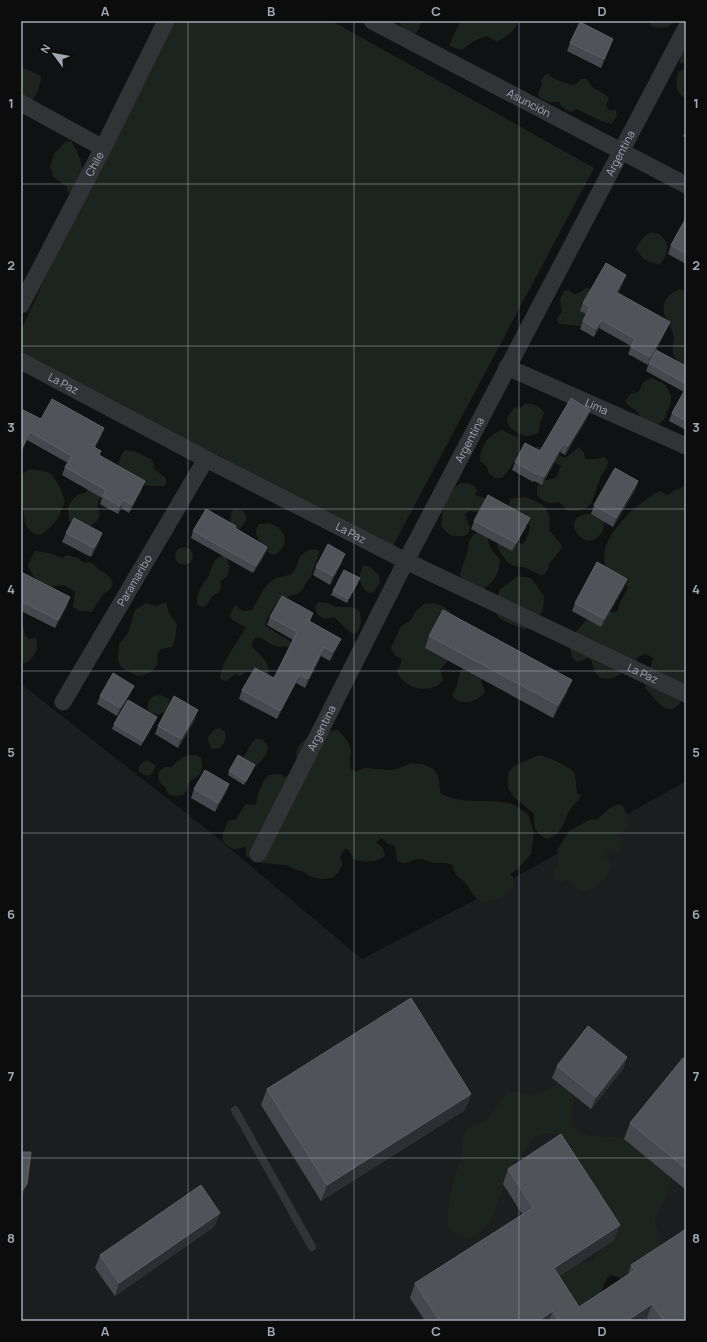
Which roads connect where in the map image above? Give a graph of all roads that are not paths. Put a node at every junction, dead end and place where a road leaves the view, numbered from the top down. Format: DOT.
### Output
graph roads {
  1 [pos="166,21"];
  2 [pos="372,21"];
  3 [pos="686,28"];
  4 [pos="21,103"];
  5 [pos="103,148"];
  6 [pos="622,152"];
  7 [pos="686,185"];
  8 [pos="21,305"];
  9 [pos="21,361"];
  10 [pos="507,367"];
  11 [pos="686,446"];
  12 [pos="206,459"];
  13 [pos="406,561"];
  14 [pos="686,694"];
  15 [pos="63,702"];
  16 [pos="258,854"];
  17 [pos="235,1110"];
  18 [pos="312,1247"];
  1 -- 5 [label="street, Chile"];
  2 -- 6 [label="street, Asunción"];
  3 -- 6 [label="street, Argentina"];
  4 -- 5 [label="street"];
  5 -- 8 [label="street, Chile"];
  6 -- 7 [label="street, Asunción"];
  6 -- 10 [label="street, Argentina"];
  9 -- 12 [label="street, La Paz"];
  10 -- 11 [label="street, Lima"];
  10 -- 13 [label="street, Argentina"];
  12 -- 13 [label="street, La Paz"];
  12 -- 15 [label="street, Paramaribo"];
  13 -- 14 [label="street, La Paz"];
  13 -- 16 [label="street, Argentina"];
  17 -- 18 [label="lane"];
}
